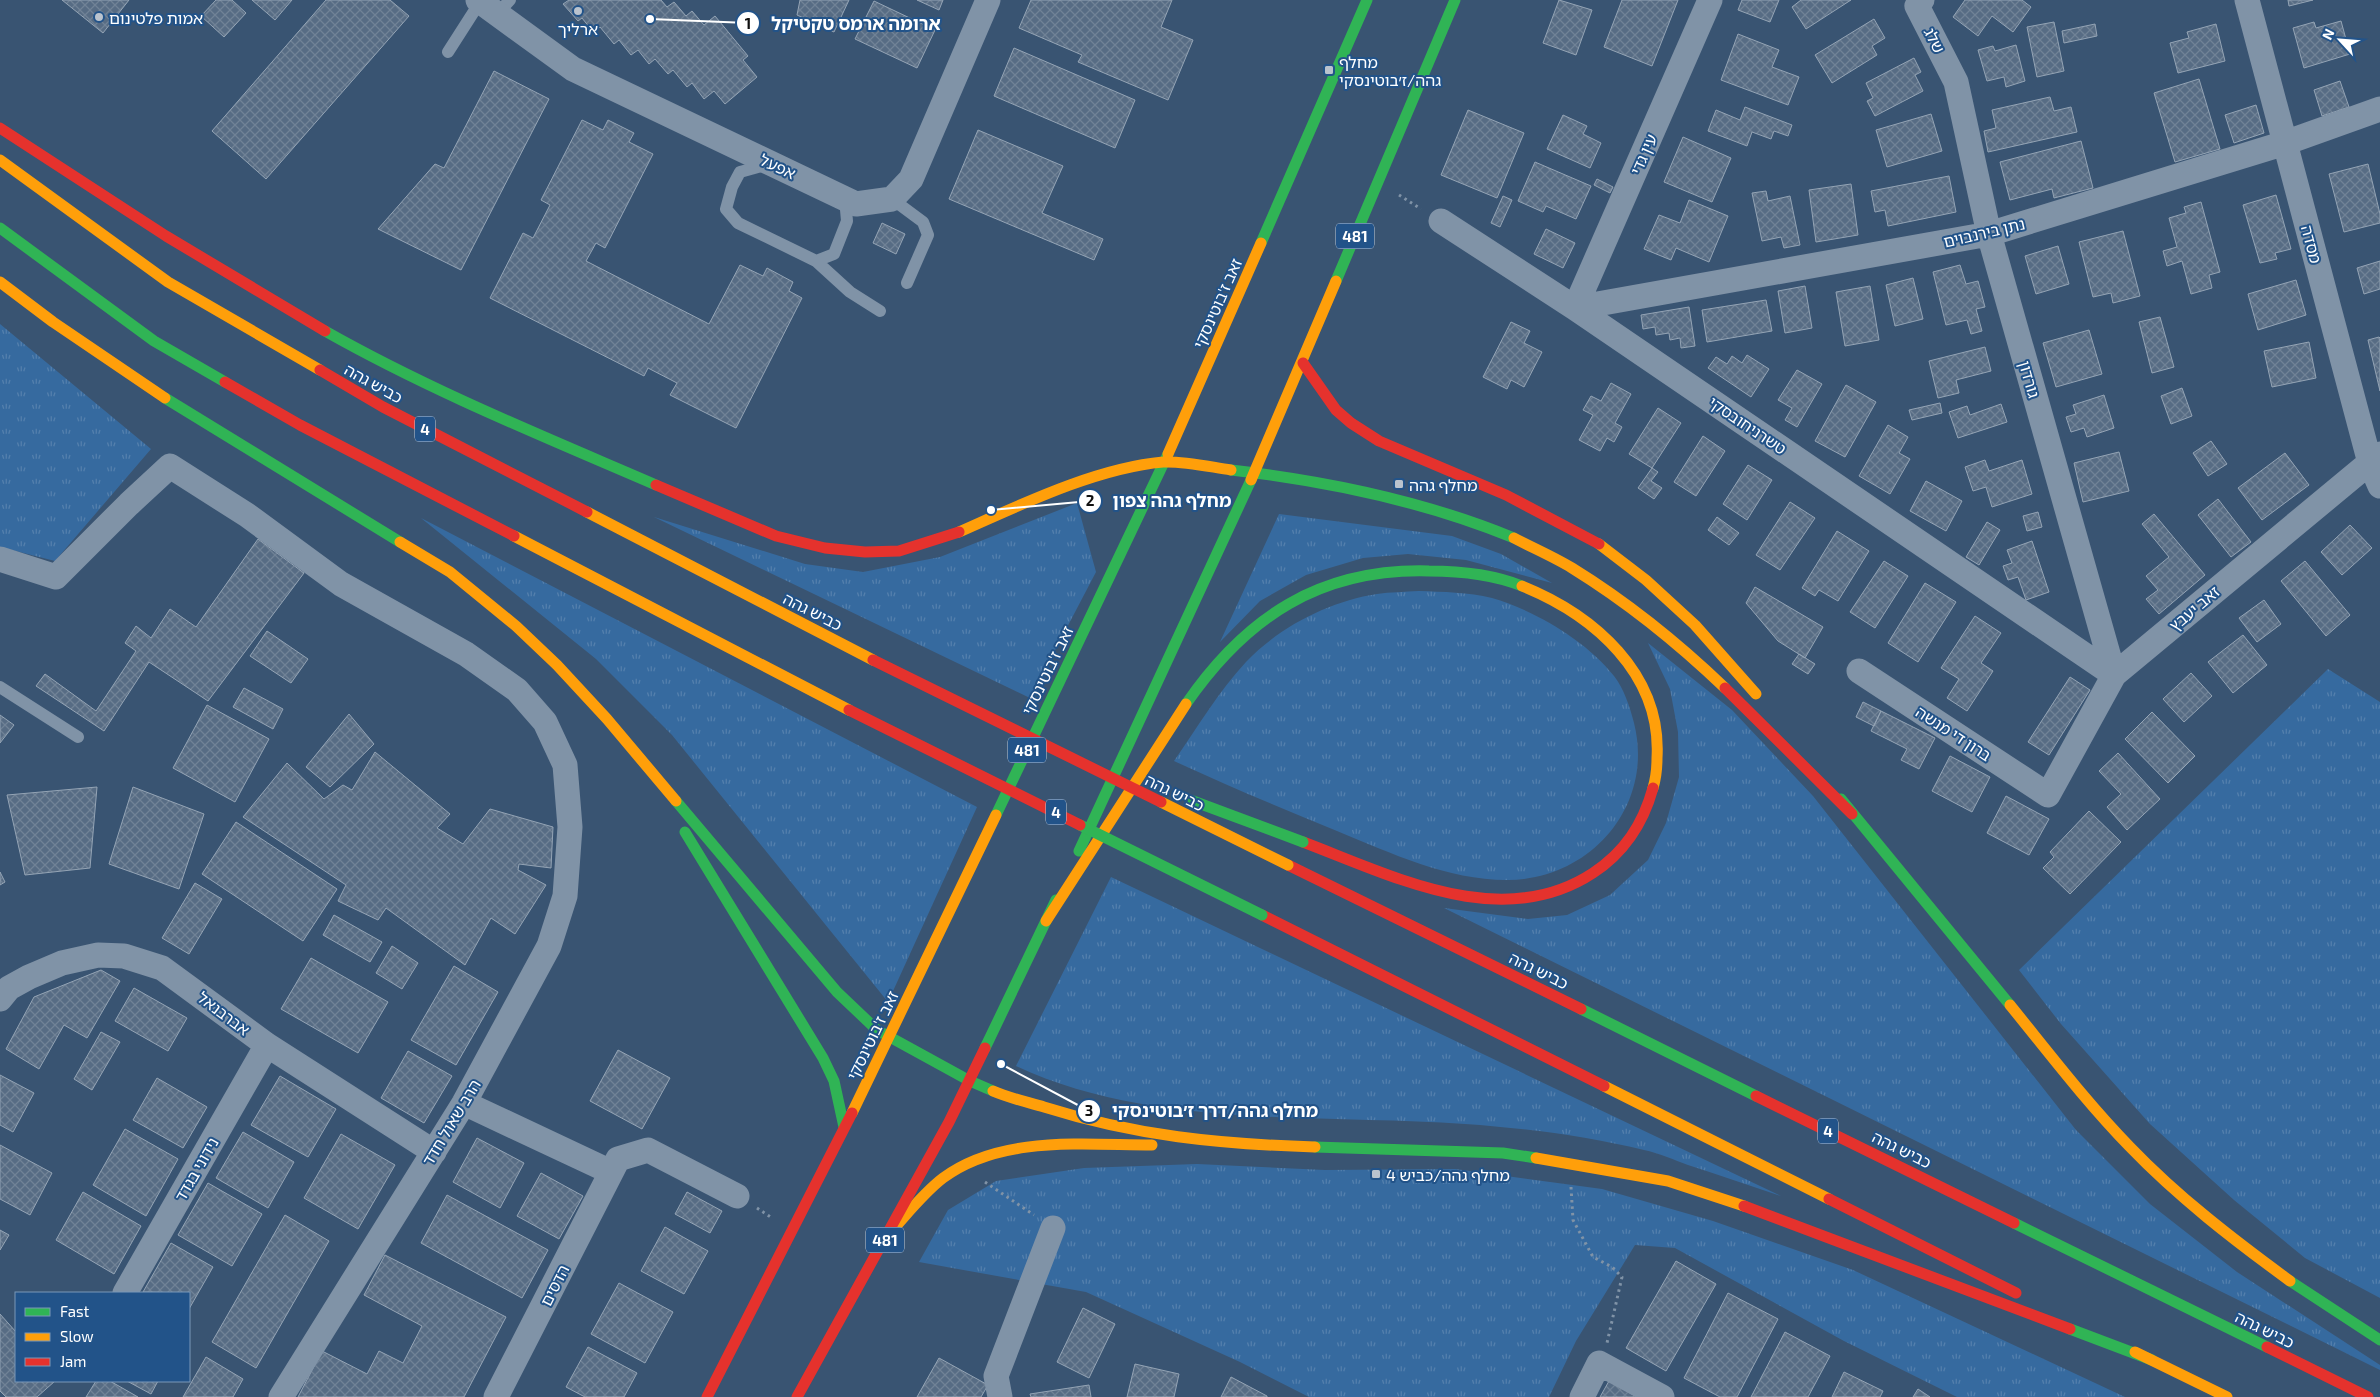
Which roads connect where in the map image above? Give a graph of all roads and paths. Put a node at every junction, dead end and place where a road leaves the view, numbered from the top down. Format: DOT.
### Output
graph roads {
  1 [pos="988,0"];
  2 [pos="1367,0"];
  3 [pos="1455,0"];
  4 [pos="1710,0"];
  5 [pos="2247,0"];
  6 [pos="1916,2"];
  7 [pos="491,4"];
  8 [pos="448,52"];
  9 [pos="1956,82"];
  10 [pos="2380,109"];
  11 [pos="0,128"];
  12 [pos="2285,143"];
  13 [pos="0,160"];
  14 [pos="771,163"];
  15 [pos="1377,182"];
  16 [pos="844,198"];
  17 [pos="892,199"];
  18 [pos="1441,221"];
  19 [pos="0,228"];
  20 [pos="1989,234"];
  21 [pos="816,261"];
  22 [pos="0,282"];
  23 [pos="907,283"];
  24 [pos="1575,308"];
  25 [pos="880,311"];
  26 [pos="1302,363"];
  27 [pos="2375,458"];
  28 [pos="1165,462"];
  29 [pos="1255,472"];
  30 [pos="2380,486"];
  31 [pos="0,559"];
  32 [pos="1859,670"];
  33 [pos="2114,674"];
  34 [pos="0,687"];
  35 [pos="1763,703"];
  36 [pos="1787,733"];
  37 [pos="78,737"];
  38 [pos="1040,744"];
  39 [pos="642,760"];
  40 [pos="1158,788"];
  41 [pos="2048,795"];
  42 [pos="1185,798"];
  43 [pos="1852,814"];
  44 [pos="1046,921"];
  45 [pos="0,998"];
  46 [pos="890,1038"];
  47 [pos="267,1045"];
  48 [pos="970,1081"];
  49 [pos="464,1103"];
  50 [pos="844,1128"];
  51 [pos="1234,1144"];
  52 [pos="434,1152"];
  53 [pos="985,1156"];
  54 [pos="611,1172"];
  55 [pos="1570,1183"];
  56 [pos="737,1196"];
  57 [pos="774,1219"];
  58 [pos="1053,1228"];
  59 [pos="887,1236"];
  60 [pos="125,1292"];
  61 [pos="2028,1298"];
  62 [pos="2046,1307"];
  63 [pos="2380,1340"];
  64 [pos="2152,1360"];
  65 [pos="1602,1364"];
  66 [pos="280,1397"];
  67 [pos="496,1397"];
  68 [pos="707,1397"];
  69 [pos="797,1397"];
  70 [pos="1000,1397"];
  71 [pos="1582,1397"];
  72 [pos="1662,1397"];
  73 [pos="2227,1397"];
  74 [pos="2368,1397"];
  1 -- 17 [label="street"];
  2 -- 28 [label="main road, זאב ז'בוטינסקי / 481"];
  3 -- 15 [label="main road, 481"];
  4 -- 24 [label="street, עין גדי"];
  5 -- 12 [label="street, מסדה"];
  6 -- 9 [label="street, שלג"];
  7 -- 8 [label="lane"];
  7 -- 14 [label="street, אפעל"];
  9 -- 20 [label="street, גורדון"];
  10 -- 12 [label="street, נתן בירנבוים"];
  11 -- 28 [label="main road"];
  12 -- 20 [label="street, נתן בירנבוים"];
  12 -- 27 [label="street, מסדה"];
  13 -- 38 [label="main road, כביש גהה / 4, bridge"];
  14 -- 16 [label="street, אפעל"];
  14 -- 21 [label="lane"];
  15 -- 18 [label="path"];
  15 -- 26 [label="main road, 481"];
  16 -- 17 [label="street, אפעל"];
  16 -- 21 [label="lane"];
  17 -- 23 [label="lane"];
  18 -- 24 [label="street, טשרניחובסקי"];
  19 -- 61 [label="main road, 4, bridge"];
  20 -- 24 [label="street, נתן בירנבוים"];
  20 -- 33 [label="street, גורדון"];
  21 -- 25 [label="lane"];
  22 -- 39 [label="main road"];
  24 -- 33 [label="street, טשרניחובסקי"];
  26 -- 29 [label="main road, 481"];
  26 -- 35 [label="main road"];
  27 -- 30 [label="street, מסדה"];
  27 -- 33 [label="street, זאב יעבץ"];
  28 -- 29 [label="main road"];
  28 -- 46 [label="main road, זאב ז'בוטינסקי / 481"];
  29 -- 43 [label="main road"];
  29 -- 44 [label="main road, 481"];
  31 -- 49 [label="street, הרב שאול חדד"];
  32 -- 41 [label="street, ברון די מנשה"];
  33 -- 41 [label="street, זאב יעבץ"];
  34 -- 37 [label="lane"];
  36 -- 43 [label="main road"];
  38 -- 40 [label="main road, bridge"];
  38 -- 74 [label="main road, כביש גהה / 4, bridge"];
  39 -- 46 [label="main road"];
  39 -- 50 [label="main road"];
  42 -- 44 [label="main road, bridge"];
  43 -- 63 [label="main road"];
  44 -- 48 [label="main road, 481"];
  45 -- 47 [label="street, אברבנאל"];
  46 -- 48 [label="main road"];
  46 -- 50 [label="main road, זאב ז'בוטינסקי / 481"];
  47 -- 52 [label="street, אברבנאל"];
  47 -- 60 [label="street, נידוני בגדד"];
  48 -- 51 [label="main road"];
  48 -- 59 [label="main road, 481"];
  49 -- 52 [label="street, הרב שאול חדד"];
  49 -- 54 [label="street"];
  50 -- 68 [label="main road, זאב ז'בוטינסקי / 481"];
  51 -- 53 [label="main road"];
  51 -- 64 [label="main road"];
  52 -- 66 [label="street, הרב שאול חדד"];
  53 -- 58 [label="path"];
  53 -- 59 [label="main road"];
  54 -- 56 [label="street, הדסים"];
  54 -- 67 [label="street, הדסים"];
  55 -- 65 [label="path"];
  56 -- 57 [label="path"];
  58 -- 70 [label="street"];
  59 -- 69 [label="main road, 481"];
  62 -- 64 [label="main road"];
  64 -- 73 [label="main road"];
  65 -- 71 [label="street"];
  65 -- 72 [label="street"];
}
